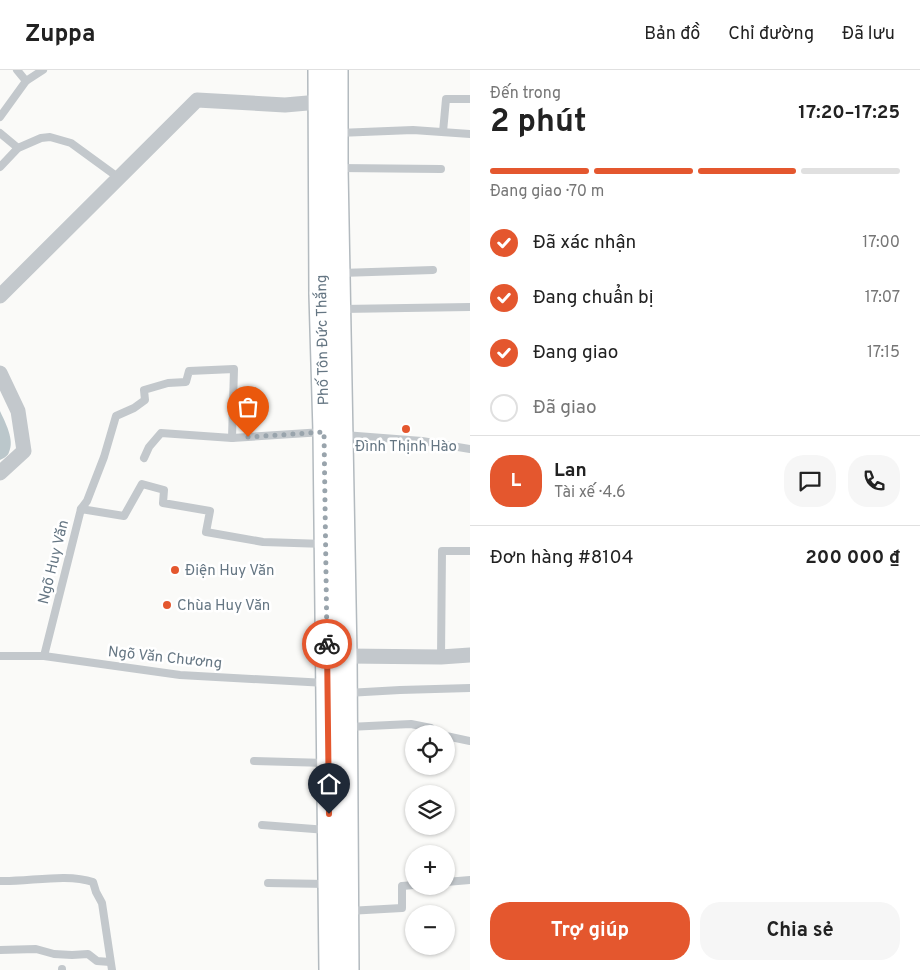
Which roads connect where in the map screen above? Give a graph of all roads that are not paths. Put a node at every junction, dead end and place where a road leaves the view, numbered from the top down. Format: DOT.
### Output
graph roads {
  1 [pos="17,70"];
  2 [pos="43,70"];
  3 [pos="319,70"];
  4 [pos="337,70"];
  5 [pos="26,81"];
  6 [pos="470,99"];
  7 [pos="319,102"];
  8 [pos="0,117"];
  9 [pos="443,132"];
  10 [pos="0,133"];
  11 [pos="338,133"];
  12 [pos="470,134"];
  13 [pos="18,148"];
  14 [pos="0,167"];
  15 [pos="337,168"];
  16 [pos="441,169"];
  17 [pos="119,178"];
  18 [pos="433,270"];
  19 [pos="339,273"];
  20 [pos="0,296"];
  21 [pos="470,307"];
  22 [pos="340,309"];
  23 [pos="0,373"];
  24 [pos="333,434"];
  25 [pos="232,438"];
  26 [pos="470,448"];
  27 [pos="144,458"];
  28 [pos="0,473"];
  29 [pos="81,509"];
  30 [pos="325,544"];
  31 [pos="470,551"];
  32 [pos="0,656"];
  33 [pos="44,656"];
  34 [pos="336,656"];
  35 [pos="470,656"];
  36 [pos="441,657"];
  37 [pos="336,688"];
  38 [pos="470,688"];
  39 [pos="416,725"];
  40 [pos="346,727"];
  41 [pos="455,738"];
  42 [pos="470,741"];
  43 [pos="254,761"];
  44 [pos="328,763"];
  45 [pos="262,824"];
  46 [pos="329,830"];
  47 [pos="0,880"];
  48 [pos="470,880"];
  49 [pos="455,881"];
  50 [pos="268,883"];
  51 [pos="329,884"];
  52 [pos="405,886"];
  53 [pos="348,911"];
  54 [pos="0,950"];
  55 [pos="111,966"];
  56 [pos="330,970"];
  57 [pos="348,970"];
  1 -- 5 [label="lane"];
  2 -- 5 [label="lane"];
  3 -- 7 [label="main road, Phố Tôn Đức Thắng"];
  4 -- 11 [label="main road, Phố Tôn Đức Thắng"];
  5 -- 8 [label="lane"];
  6 -- 9 [label="lane"];
  7 -- 17 [label="street"];
  7 -- 24 [label="main road, Phố Tôn Đức Thắng"];
  9 -- 11 [label="lane"];
  9 -- 12 [label="lane"];
  10 -- 13 [label="lane"];
  11 -- 15 [label="main road, Phố Tôn Đức Thắng"];
  13 -- 14 [label="lane"];
  13 -- 17 [label="lane"];
  15 -- 16 [label="lane"];
  15 -- 19 [label="main road, Phố Tôn Đức Thắng"];
  17 -- 20 [label="street"];
  18 -- 19 [label="lane"];
  19 -- 22 [label="main road, Phố Tôn Đức Thắng"];
  21 -- 22 [label="lane"];
  22 -- 24 [label="main road, Phố Tôn Đức Thắng"];
  23 -- 28 [label="street"];
  24 -- 25 [label="lane"];
  24 -- 26 [label="lane"];
  24 -- 30 [label="main road, Phố Tôn Đức Thắng"];
  24 -- 34 [label="main road, Phố Tôn Đức Thắng"];
  25 -- 27 [label="lane"];
  25 -- 29 [label="lane"];
  29 -- 30 [label="lane, Ngõ Huy Văn"];
  29 -- 33 [label="lane, Ngõ Huy Văn"];
  30 -- 34 [label="main road, Phố Tôn Đức Thắng"];
  31 -- 36 [label="lane"];
  32 -- 33 [label="lane, Ngõ Văn Chương"];
  33 -- 37 [label="lane, Ngõ Văn Chương"];
  34 -- 36 [label="street"];
  34 -- 37 [label="main road, Phố Tôn Đức Thắng"];
  35 -- 36 [label="street"];
  37 -- 38 [label="lane, Ngõ Văn Chương"];
  37 -- 40 [label="main road, Phố Tôn Đức Thắng"];
  37 -- 44 [label="main road, Phố Tôn Đức Thắng"];
  39 -- 40 [label="lane"];
  40 -- 53 [label="main road, Phố Tôn Đức Thắng"];
  41 -- 42 [label="lane"];
  43 -- 44 [label="lane"];
  44 -- 46 [label="main road, Phố Tôn Đức Thắng"];
  45 -- 46 [label="lane"];
  46 -- 51 [label="main road, Phố Tôn Đức Thắng"];
  47 -- 55 [label="lane"];
  48 -- 49 [label="lane"];
  50 -- 51 [label="lane"];
  51 -- 56 [label="main road, Phố Tôn Đức Thắng"];
  52 -- 53 [label="lane"];
  53 -- 57 [label="main road, Phố Tôn Đức Thắng"];
  54 -- 55 [label="lane"];
}
